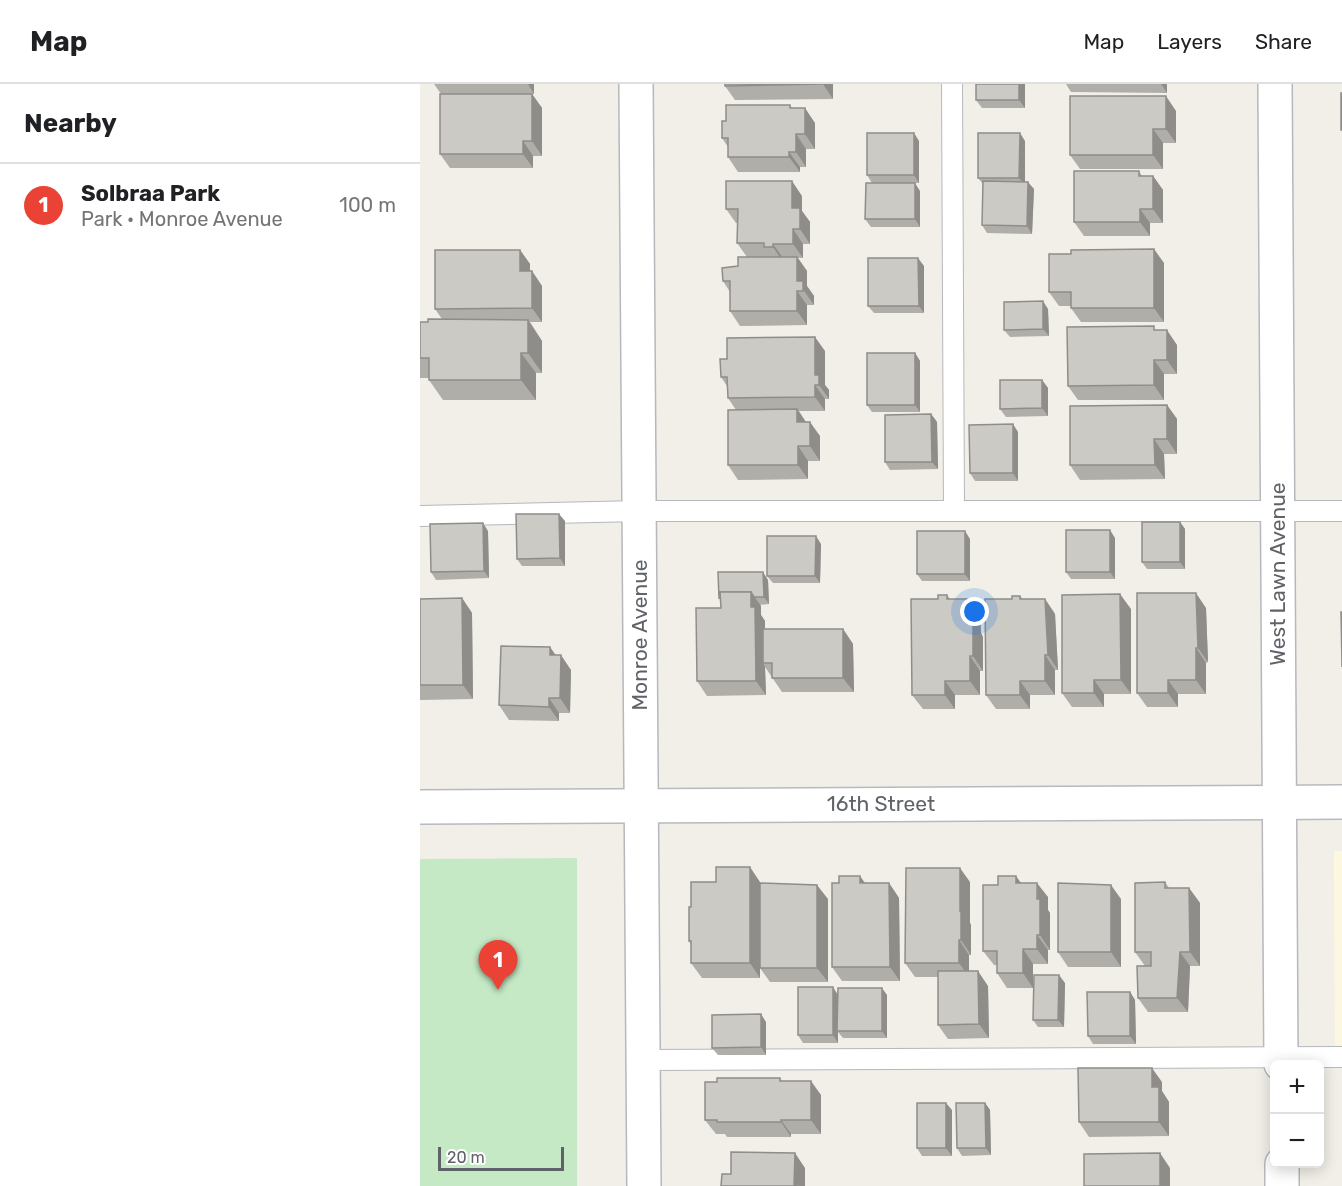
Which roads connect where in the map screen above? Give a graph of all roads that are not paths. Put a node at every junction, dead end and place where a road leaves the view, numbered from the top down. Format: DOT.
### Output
graph roads {
  1 [pos="636,84"];
  2 [pos="952,84"];
  3 [pos="1275,84"];
  4 [pos="639,511"];
  5 [pos="954,511"];
  6 [pos="1278,511"];
  7 [pos="1342,511"];
  8 [pos="420,516"];
  9 [pos="1279,802"];
  10 [pos="1342,802"];
  11 [pos="641,806"];
  12 [pos="420,807"];
  13 [pos="1342,1057"];
  14 [pos="643,1060"];
  15 [pos="1281,1060"];
  16 [pos="1296,1060"];
  17 [pos="1270,1061"];
  18 [pos="1281,1168"];
  19 [pos="644,1186"];
  20 [pos="1282,1186"];
  1 -- 4 [label="street, Monroe Avenue"];
  2 -- 5 [label="lane"];
  3 -- 6 [label="street, West Lawn Avenue"];
  4 -- 5 [label="lane"];
  4 -- 8 [label="lane"];
  4 -- 11 [label="street, Monroe Avenue"];
  5 -- 6 [label="lane"];
  6 -- 7 [label="lane"];
  6 -- 9 [label="street, West Lawn Avenue"];
  9 -- 10 [label="street, 16th Street"];
  9 -- 11 [label="street, 16th Street"];
  9 -- 15 [label="street, West Lawn Avenue"];
  11 -- 12 [label="street, 16th Street"];
  11 -- 14 [label="street, Monroe Avenue"];
  13 -- 16 [label="lane"];
  14 -- 17 [label="lane"];
  14 -- 19 [label="street, Monroe Avenue"];
  18 -- 20 [label="street"];
}
